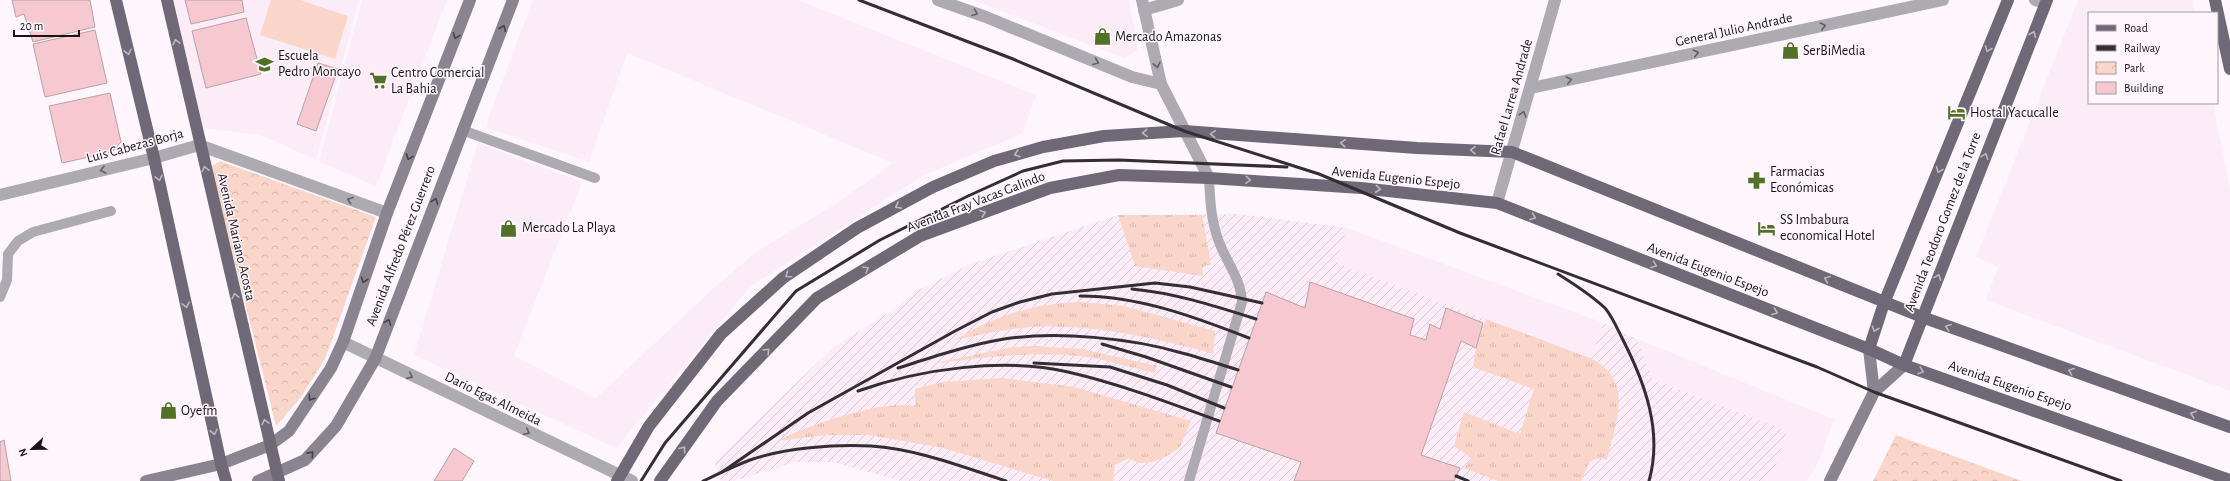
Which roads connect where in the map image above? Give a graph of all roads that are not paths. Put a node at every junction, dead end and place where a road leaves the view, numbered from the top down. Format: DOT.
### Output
graph roads {
  1 [pos="116,0"];
  2 [pos="167,0"];
  3 [pos="470,0"];
  4 [pos="513,0"];
  5 [pos="938,0"];
  6 [pos="1178,0"];
  7 [pos="1555,0"];
  8 [pos="1943,0"];
  9 [pos="2008,0"];
  10 [pos="2215,0"];
  11 [pos="2042,1"];
  12 [pos="1923,2"];
  13 [pos="1143,5"];
  14 [pos="2218,12"];
  15 [pos="2218,14"];
  16 [pos="2230,69"];
  17 [pos="1161,84"];
  18 [pos="1531,88"];
  19 [pos="462,130"];
  20 [pos="1184,132"];
  21 [pos="199,145"];
  22 [pos="1512,152"];
  23 [pos="154,158"];
  24 [pos="595,178"];
  25 [pos="1209,178"];
  26 [pos="0,195"];
  27 [pos="1496,203"];
  28 [pos="111,211"];
  29 [pos="387,213"];
  30 [pos="0,297"];
  31 [pos="1884,303"];
  32 [pos="1922,317"];
  33 [pos="343,342"];
  34 [pos="1869,349"];
  35 [pos="375,359"];
  36 [pos="1904,365"];
  37 [pos="1874,392"];
  38 [pos="2230,427"];
  39 [pos="270,445"];
  40 [pos="221,464"];
  41 [pos="278,477"];
  42 [pos="619,479"];
  43 [pos="2230,480"];
  44 [pos="146,481"];
  45 [pos="226,481"];
  46 [pos="258,481"];
  47 [pos="632,481"];
  48 [pos="660,481"];
  49 [pos="1189,481"];
  50 [pos="1830,481"];
  1 -- 23 [label="main road, one-way"];
  21 -- 2 [label="main road, Avenida Mariano Acosta, one-way"];
  3 -- 29 [label="street, Avenida Alfredo Pérez Guerrero, one-way"];
  19 -- 4 [label="street, Avenida Alfredo Pérez Guerrero, one-way"];
  5 -- 17 [label="street, one-way"];
  6 -- 13 [label="street"];
  7 -- 18 [label="street, Rafael Larrea Andrade"];
  8 -- 12 [label="street, General Julio Andrade"];
  9 -- 31 [label="main road, Avenida Teodoro Gomez de la Torre, one-way"];
  10 -- 14 [label="main road"];
  32 -- 11 [label="main road, Avenida Teodoro Gomez de la Torre, one-way"];
  18 -- 12 [label="street, General Julio Andrade, one-way"];
  13 -- 17 [label="street, one-way"];
  15 -- 16 [label="main road"];
  17 -- 20 [label="street"];
  22 -- 18 [label="street, Rafael Larrea Andrade, one-way"];
  19 -- 24 [label="lane"];
  35 -- 19 [label="street, Avenida Alfredo Pérez Guerrero, one-way"];
  22 -- 20 [label="main road, Avenida Eugenio Espejo, one-way"];
  20 -- 25 [label="street"];
  20 -- 42 [label="main road, Avenida Fray Vacas Galindo, one-way"];
  21 -- 23 [label="street, Luis Cabezas Borja"];
  29 -- 21 [label="street, Luis Cabezas Borja, one-way"];
  39 -- 21 [label="main road, Avenida Mariano Acosta, one-way"];
  22 -- 27 [label="street, Rafael Larrea Andrade"];
  31 -- 22 [label="main road, Avenida Eugenio Espejo, one-way"];
  23 -- 26 [label="street, Luis Cabezas Borja, one-way"];
  23 -- 40 [label="main road, one-way"];
  25 -- 27 [label="main road, Avenida Eugenio Espejo, one-way"];
  48 -- 25 [label="main road, Avenida Fray Vacas Galindo, one-way"];
  25 -- 49 [label="lane"];
  27 -- 34 [label="main road, Avenida Eugenio Espejo, one-way"];
  28 -- 30 [label="lane"];
  29 -- 33 [label="street, Avenida Alfredo Pérez Guerrero, one-way"];
  31 -- 32 [label="main road, Avenida Eugenio Espejo"];
  31 -- 34 [label="main road, Avenida Teodoro Gomez de la Torre, one-way"];
  32 -- 36 [label="main road, Avenida Teodoro Gomez de la Torre"];
  38 -- 32 [label="main road, Avenida Eugenio Espejo, one-way"];
  33 -- 35 [label="street, Dario Egas Almeida"];
  33 -- 39 [label="street, Avenida Alfredo Pérez Guerrero, one-way"];
  34 -- 36 [label="main road, Avenida Eugenio Espejo"];
  34 -- 37 [label="street"];
  41 -- 35 [label="street, Avenida Alfredo Pérez Guerrero, one-way"];
  35 -- 42 [label="street, Dario Egas Almeida, one-way"];
  36 -- 37 [label="street"];
  36 -- 43 [label="main road, Avenida Eugenio Espejo, one-way"];
  37 -- 50 [label="street"];
  39 -- 40 [label="street, Avenida Alfredo Pérez Guerrero"];
  39 -- 41 [label="main road, Avenida Mariano Acosta"];
  40 -- 44 [label="street, Avenida Alfredo Pérez Guerrero"];
  40 -- 45 [label="main road"];
  41 -- 46 [label="street, Avenida Alfredo Pérez Guerrero"];
  42 -- 47 [label="street, Dario Egas Almeida"];
}
